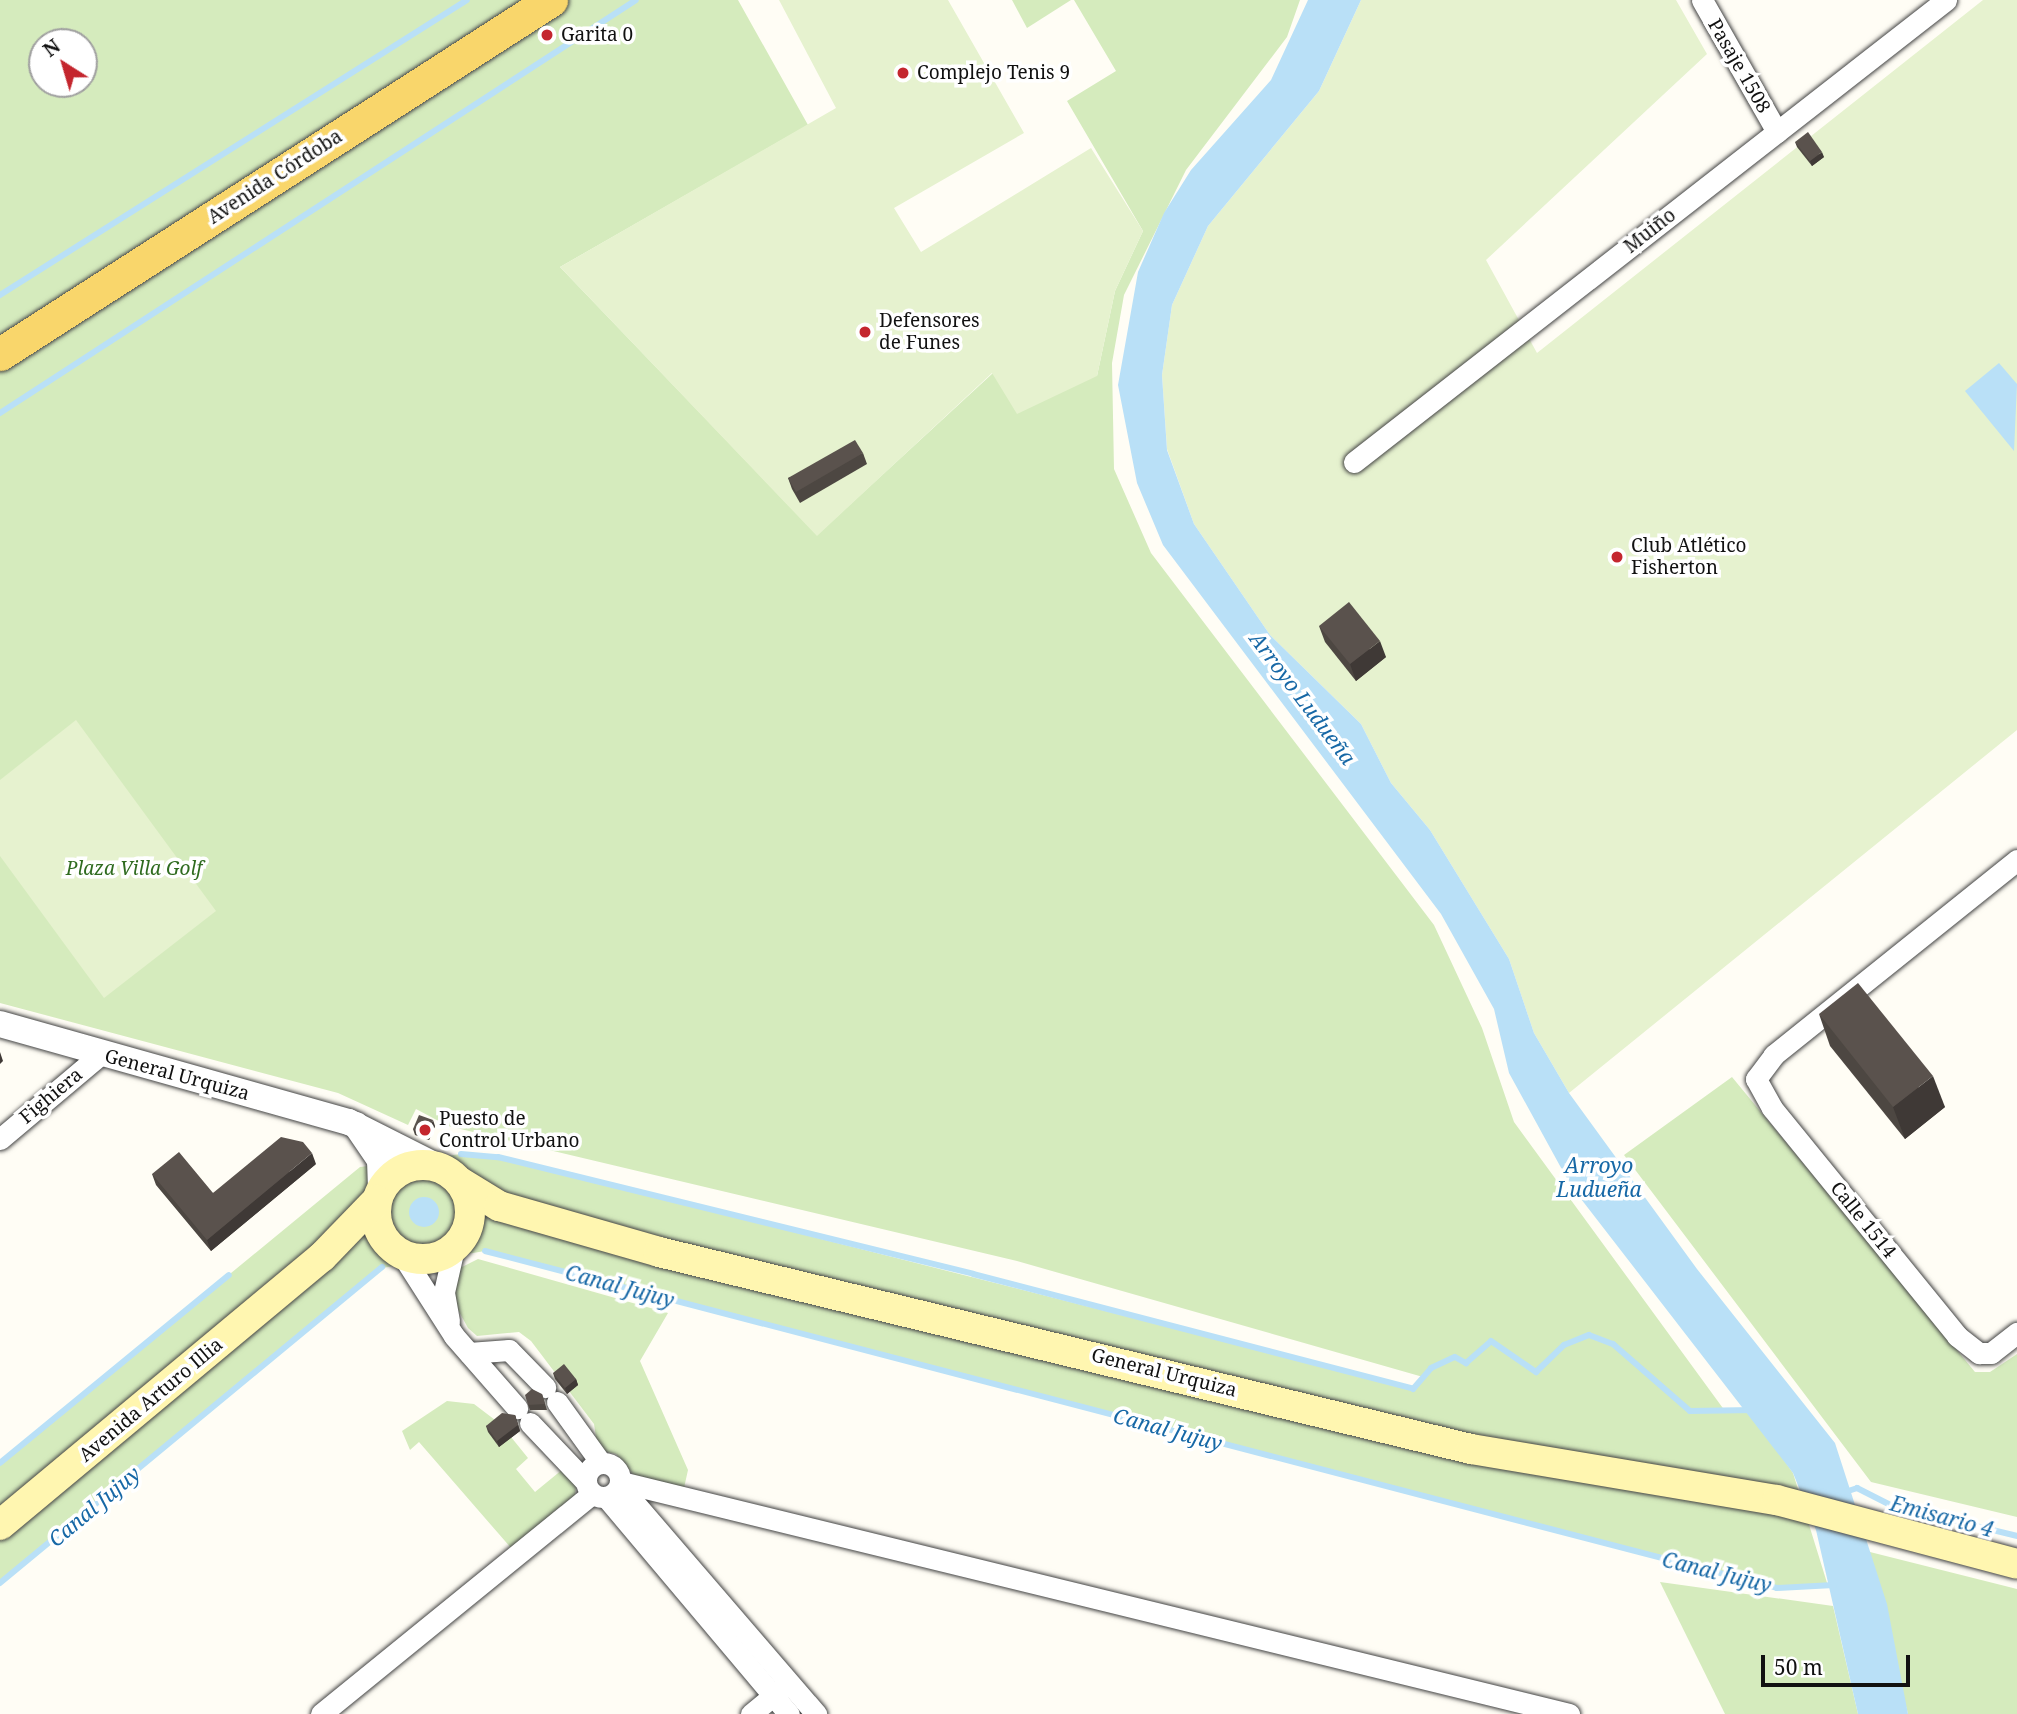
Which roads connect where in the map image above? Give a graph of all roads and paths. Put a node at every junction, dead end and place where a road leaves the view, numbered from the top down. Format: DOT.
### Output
graph roads {
  1 [pos="551,0"];
  2 [pos="1702,0"];
  3 [pos="1946,0"];
  4 [pos="1777,132"];
  5 [pos="0,354"];
  6 [pos="1354,462"];
  7 [pos="2017,860"];
  8 [pos="0,1024"];
  9 [pos="101,1054"];
  10 [pos="355,1124"];
  11 [pos="0,1139"];
  12 [pos="448,1174"];
  13 [pos="379,1195"];
  14 [pos="555,1225"];
  15 [pos="458,1242"];
  16 [pos="397,1251"];
  17 [pos="302,1274"];
  18 [pos="2017,1334"];
  19 [pos="454,1336"];
  20 [pos="469,1353"];
  21 [pos="572,1423"];
  22 [pos="550,1440"];
  23 [pos="605,1488"];
  24 [pos="0,1525"];
  25 [pos="2017,1563"];
  26 [pos="782,1689"];
  27 [pos="321,1714"];
  28 [pos="751,1714"];
  29 [pos="789,1714"];
  30 [pos="816,1714"];
  31 [pos="1569,1714"];
  1 -- 5 [label="main road, Avenida Córdoba"];
  2 -- 4 [label="street, Pasaje 1508"];
  3 -- 4 [label="street, Muiño"];
  4 -- 6 [label="street, Muiño"];
  7 -- 18 [label="street, Calle 1514"];
  8 -- 9 [label="street, General Urquiza"];
  9 -- 10 [label="street, General Urquiza"];
  9 -- 11 [label="street, Fighiera"];
  10 -- 12 [label="street, General Urquiza"];
  10 -- 13 [label="street"];
  12 -- 13 [label="main road"];
  12 -- 14 [label="main road, General Urquiza"];
  12 -- 15 [label="main road"];
  13 -- 16 [label="main road"];
  13 -- 17 [label="main road, Avenida Arturo Illia"];
  14 -- 15 [label="main road, General Urquiza"];
  14 -- 25 [label="main road, General Urquiza"];
  15 -- 16 [label="main road"];
  15 -- 19 [label="street"];
  16 -- 17 [label="main road, Avenida Arturo Illia"];
  16 -- 19 [label="street"];
  17 -- 24 [label="main road, Avenida Arturo Illia"];
  19 -- 20 [label="street"];
  20 -- 21 [label="street"];
  20 -- 22 [label="street"];
  21 -- 22 [label="street"];
  21 -- 23 [label="street"];
  22 -- 23 [label="street"];
  23 -- 26 [label="street"];
  23 -- 27 [label="street"];
  23 -- 31 [label="street"];
  26 -- 28 [label="street"];
  26 -- 29 [label="street"];
  26 -- 30 [label="street"];
}
